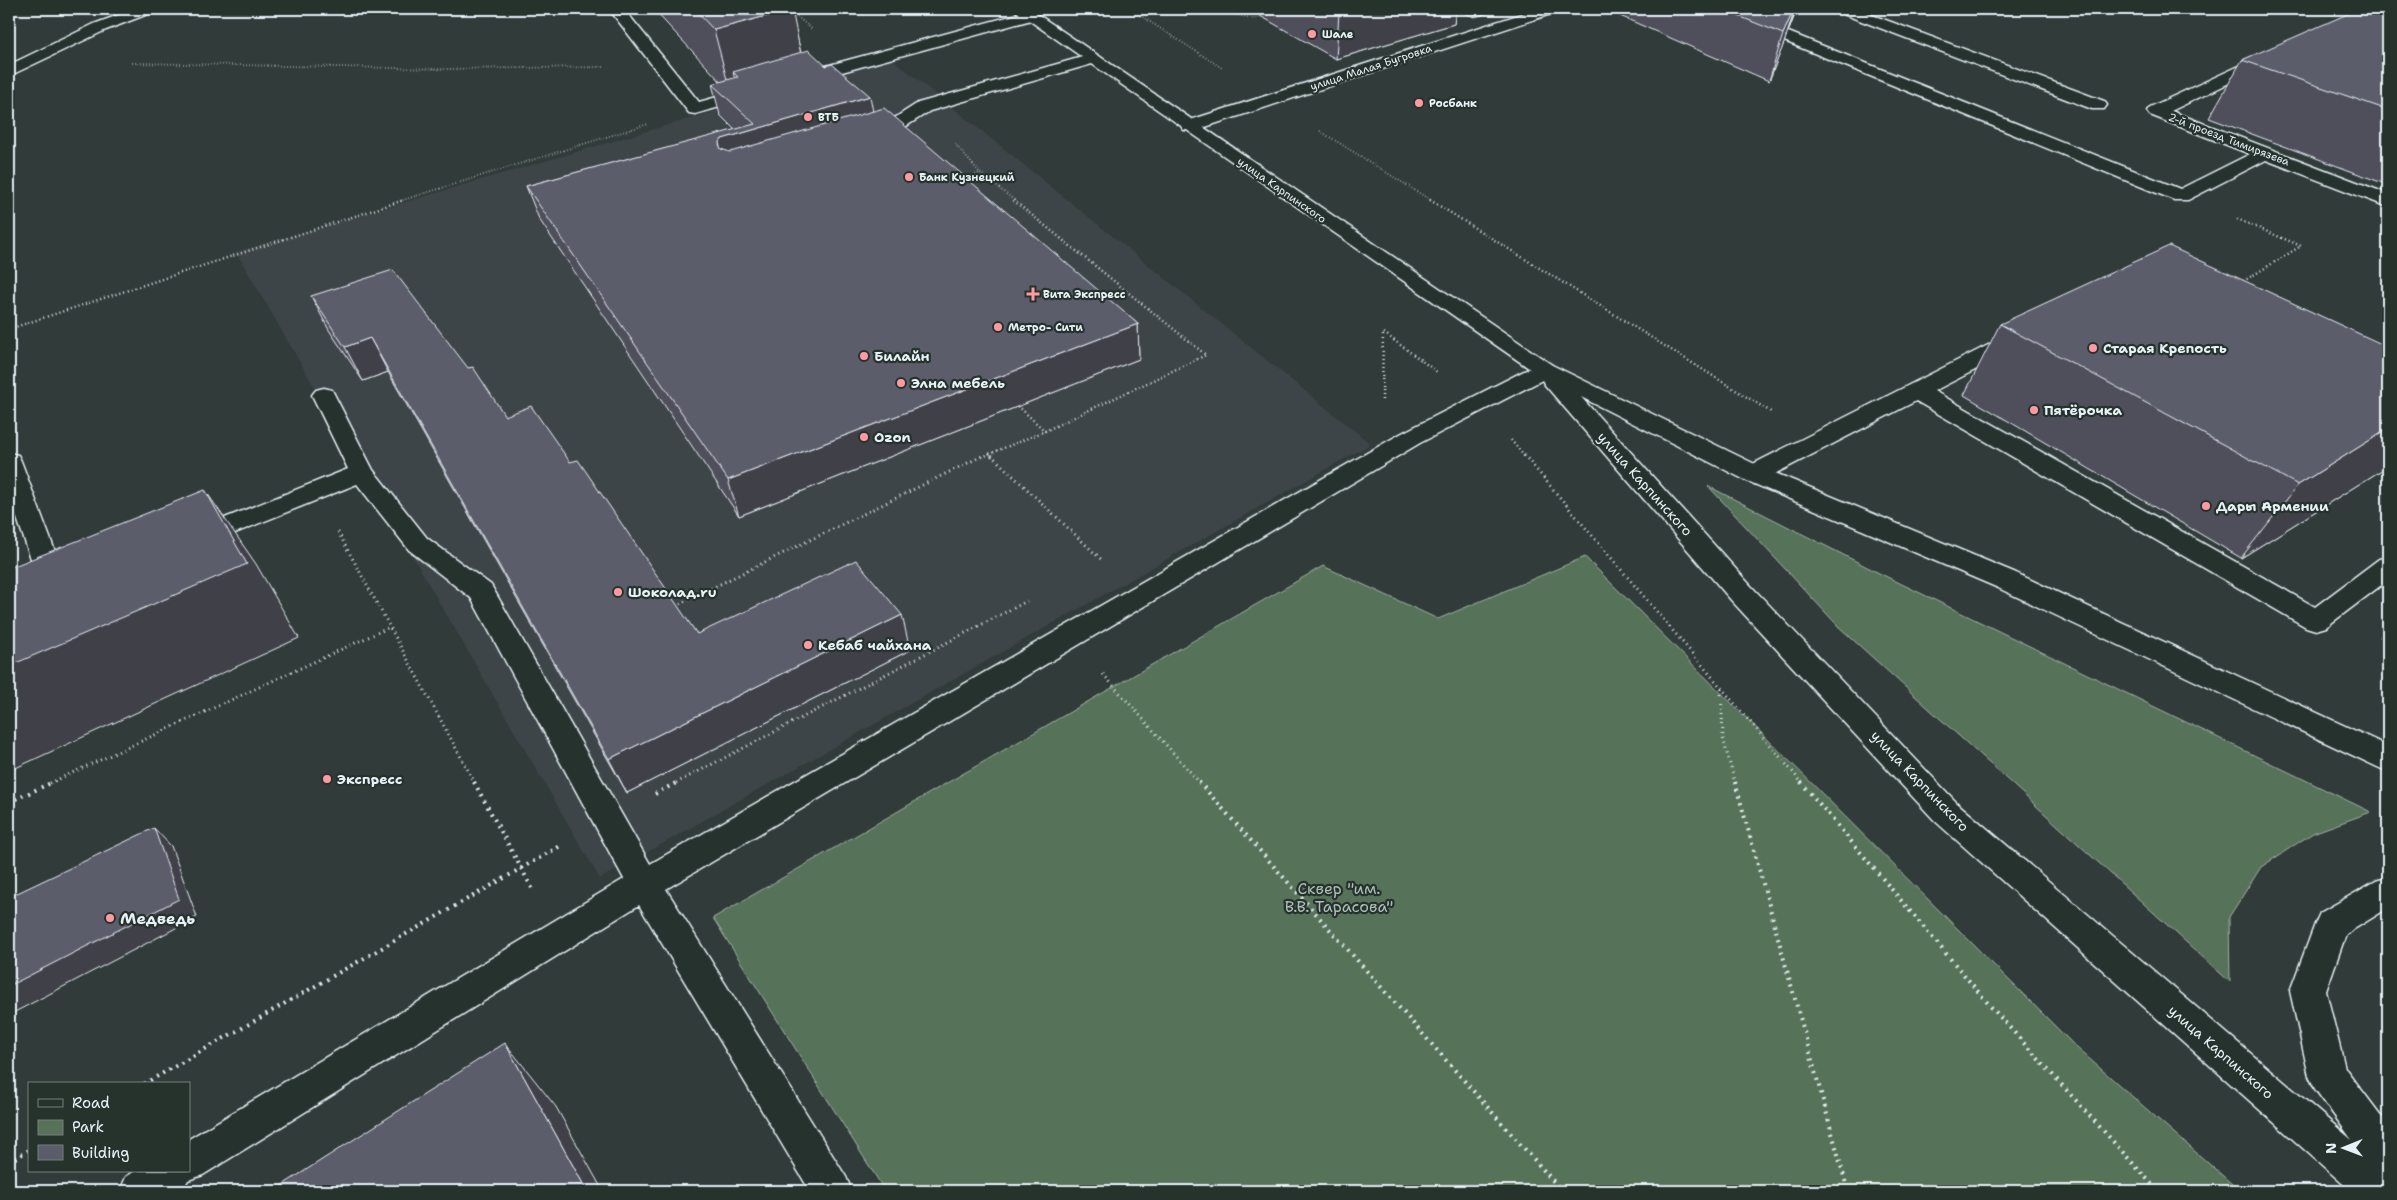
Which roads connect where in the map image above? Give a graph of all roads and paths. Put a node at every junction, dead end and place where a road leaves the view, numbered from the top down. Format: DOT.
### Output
graph roads {
  1 [pos="148,9"];
  2 [pos="616,9"];
  3 [pos="1130,9"];
  4 [pos="1215,9"];
  5 [pos="1552,9"];
  6 [pos="1718,9"];
  7 [pos="1843,9"];
  8 [pos="1025,12"];
  9 [pos="1273,14"];
  10 [pos="1466,22"];
  11 [pos="1484,30"];
  12 [pos="2284,51"];
  13 [pos="1093,59"];
  14 [pos="126,63"];
  15 [pos="661,66"];
  16 [pos="9,71"];
  17 [pos="789,82"];
  18 [pos="770,87"];
  19 [pos="1270,100"];
  20 [pos="2098,105"];
  21 [pos="924,107"];
  22 [pos="695,109"];
  23 [pos="1190,126"];
  24 [pos="852,144"];
  25 [pos="2266,153"];
  26 [pos="980,174"];
  27 [pos="961,180"];
  28 [pos="2181,196"];
  29 [pos="2388,201"];
  30 [pos="2236,286"];
  31 [pos="2040,328"];
  32 [pos="9,329"];
  33 [pos="1544,370"];
  34 [pos="1916,391"];
  35 [pos="324,395"];
  36 [pos="1479,402"];
  37 [pos="1018,406"];
  38 [pos="1382,406"];
  39 [pos="1045,431"];
  40 [pos="1818,441"];
  41 [pos="990,453"];
  42 [pos="9,460"];
  43 [pos="362,473"];
  44 [pos="1754,474"];
  45 [pos="316,492"];
  46 [pos="177,547"];
  47 [pos="1103,561"];
  48 [pos="2388,566"];
  49 [pos="76,587"];
  50 [pos="670,608"];
  51 [pos="390,627"];
  52 [pos="1070,636"];
  53 [pos="1721,689"];
  54 [pos="2388,760"];
  55 [pos="9,802"];
  56 [pos="644,884"];
  57 [pos="2388,891"];
  58 [pos="558,935"];
  59 [pos="28,1151"];
  60 [pos="2388,1157"];
  61 [pos="190,1160"];
  62 [pos="9,1162"];
  63 [pos="170,1172"];
  64 [pos="140,1191"];
  65 [pos="832,1191"];
  66 [pos="1562,1191"];
  67 [pos="1848,1191"];
  68 [pos="2158,1191"];
  69 [pos="2381,1191"];
  1 -- 16 [label="main road"];
  2 -- 15 [label="main road"];
  3 -- 19 [label="path"];
  4 -- 9 [label="path"];
  5 -- 11 [label="main road, улица Малая Бугровка"];
  6 -- 28 [label="main road"];
  7 -- 20 [label="main road"];
  8 -- 13 [label="main road, улица Карпинского"];
  8 -- 17 [label="main road"];
  10 -- 11 [label="main road"];
  11 -- 19 [label="main road, улица Малая Бугровка"];
  12 -- 25 [label="main road, 2-й проезд Тимирязева"];
  13 -- 21 [label="main road"];
  13 -- 23 [label="main road, улица Карпинского"];
  14 -- 15 [label="path"];
  15 -- 22 [label="main road"];
  18 -- 22 [label="main road"];
  19 -- 23 [label="main road, улица Малая Бугровка"];
  19 -- 40 [label="path"];
  21 -- 24 [label="main road"];
  21 -- 26 [label="path"];
  22 -- 32 [label="path"];
  23 -- 33 [label="main road, улица Карпинского"];
  25 -- 28 [label="main road"];
  25 -- 29 [label="main road, 2-й проезд Тимирязева"];
  26 -- 27 [label="path"];
  26 -- 39 [label="path"];
  28 -- 30 [label="path"];
  31 -- 34 [label="main road"];
  33 -- 36 [label="main road"];
  33 -- 44 [label="main road, улица Карпинского"];
  33 -- 69 [label="main road, улица Карпинского"];
  34 -- 40 [label="main road"];
  34 -- 48 [label="main road"];
  35 -- 43 [label="main road"];
  36 -- 38 [label="path"];
  36 -- 52 [label="main road"];
  36 -- 53 [label="path"];
  37 -- 39 [label="path"];
  39 -- 41 [label="path"];
  40 -- 44 [label="main road"];
  41 -- 47 [label="path"];
  41 -- 50 [label="path"];
  42 -- 49 [label="main road"];
  43 -- 45 [label="main road"];
  43 -- 56 [label="main road"];
  44 -- 54 [label="main road, улица Карпинского"];
  45 -- 46 [label="main road"];
  45 -- 51 [label="path"];
  51 -- 55 [label="path"];
  51 -- 58 [label="path"];
  52 -- 56 [label="main road"];
  52 -- 66 [label="path"];
  53 -- 67 [label="path"];
  53 -- 68 [label="path"];
  56 -- 58 [label="main road"];
  56 -- 65 [label="main road"];
  57 -- 60 [label="main road"];
  58 -- 61 [label="main road"];
  59 -- 62 [label="path"];
  63 -- 64 [label="main road"];
}
